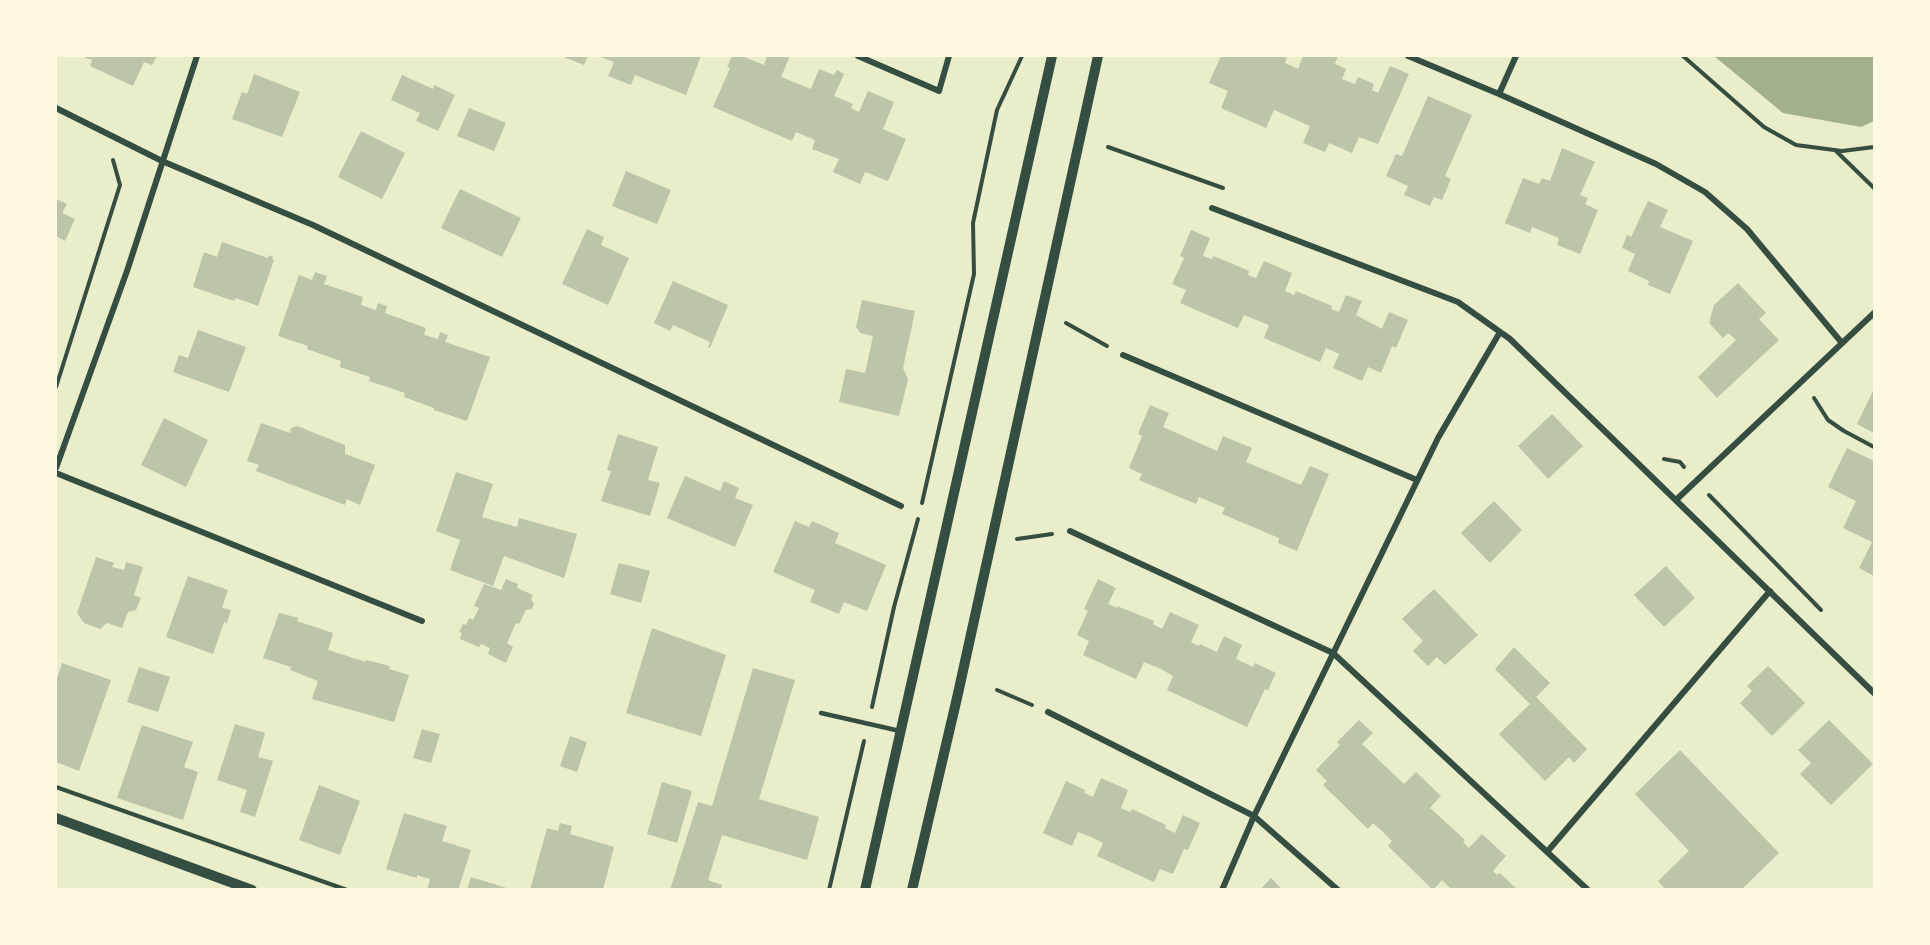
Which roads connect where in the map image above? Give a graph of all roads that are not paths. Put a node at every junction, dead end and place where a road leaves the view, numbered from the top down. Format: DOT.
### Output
graph roads {
  1 [pos="197,56"];
  2 [pos="858,56"];
  3 [pos="949,56"];
  4 [pos="1052,56"];
  5 [pos="1098,56"];
  6 [pos="1408,56"];
  7 [pos="1516,56"];
  8 [pos="1499,94"];
  9 [pos="56,108"];
  10 [pos="162,161"];
  11 [pos="1212,208"];
  12 [pos="1875,313"];
  13 [pos="1500,332"];
  14 [pos="1842,343"];
  15 [pos="1123,355"];
  16 [pos="56,470"];
  17 [pos="1417,480"];
  18 [pos="1676,500"];
  19 [pos="901,506"];
  20 [pos="1070,531"];
  21 [pos="1770,591"];
  22 [pos="422,621"];
  23 [pos="1333,653"];
  24 [pos="1875,693"];
  25 [pos="1048,712"];
  26 [pos="821,713"];
  27 [pos="900,731"];
  28 [pos="1254,816"];
  29 [pos="56,818"];
  30 [pos="1547,852"];
  31 [pos="252,890"];
  32 [pos="865,890"];
  33 [pos="912,890"];
  34 [pos="1222,890"];
  35 [pos="1338,890"];
  36 [pos="1588,890"];
  1 -- 10 [label="street"];
  2 -- 3 [label="street"];
  4 -- 27 [label="street"];
  5 -- 33 [label="street"];
  6 -- 8 [label="street"];
  7 -- 8 [label="street"];
  8 -- 14 [label="street"];
  9 -- 10 [label="street"];
  10 -- 16 [label="street"];
  10 -- 19 [label="street"];
  11 -- 13 [label="street"];
  12 -- 14 [label="street"];
  13 -- 17 [label="street"];
  13 -- 18 [label="street"];
  14 -- 18 [label="street"];
  15 -- 17 [label="street"];
  16 -- 22 [label="street"];
  17 -- 23 [label="street"];
  18 -- 21 [label="street"];
  20 -- 23 [label="street"];
  21 -- 24 [label="street"];
  21 -- 30 [label="street"];
  23 -- 28 [label="street"];
  23 -- 30 [label="street"];
  25 -- 28 [label="street"];
  26 -- 27 [label="lane"];
  27 -- 32 [label="street"];
  28 -- 34 [label="street"];
  28 -- 35 [label="street"];
  29 -- 31 [label="street"];
  30 -- 36 [label="street"];
}
